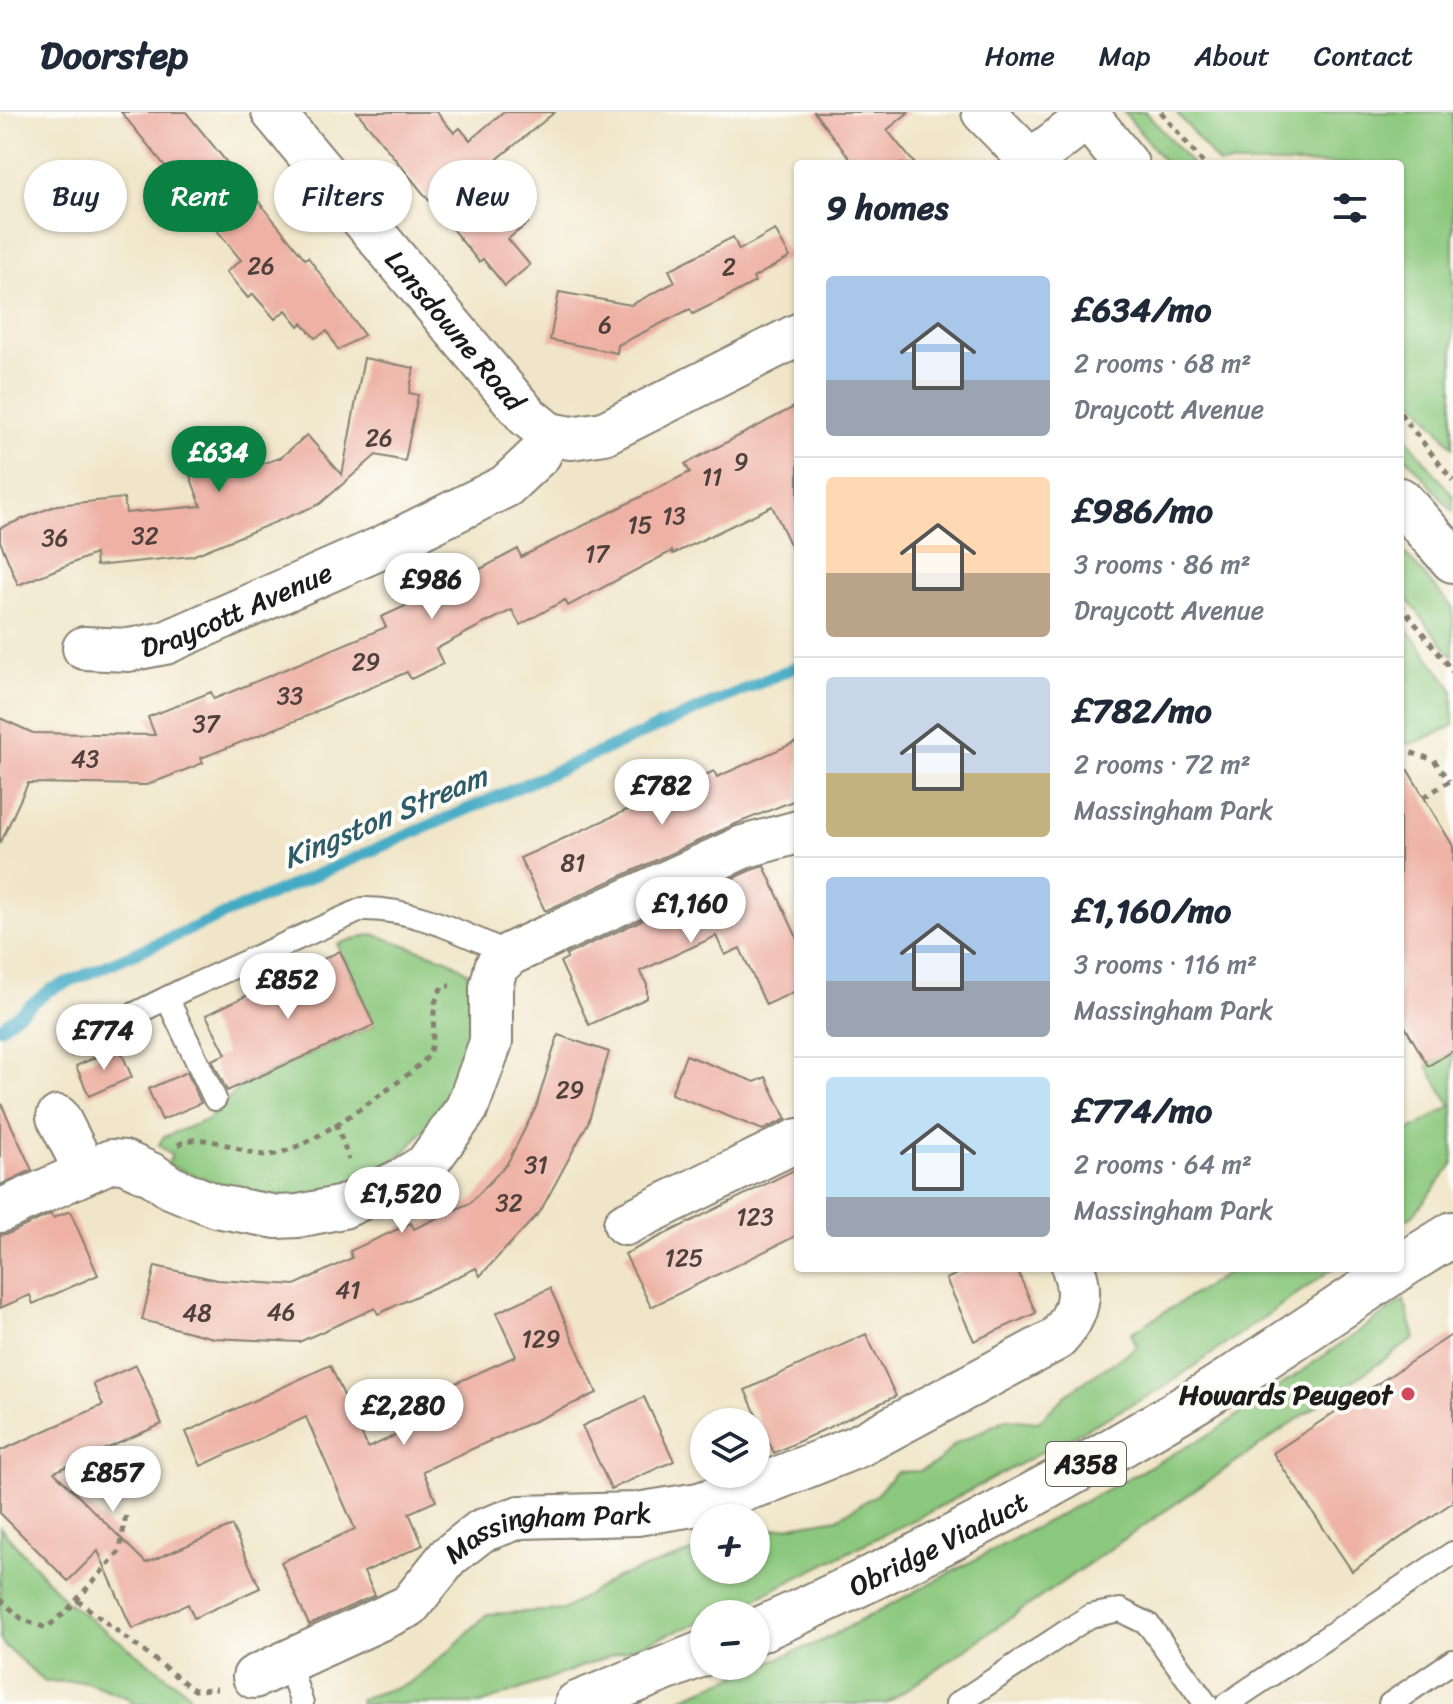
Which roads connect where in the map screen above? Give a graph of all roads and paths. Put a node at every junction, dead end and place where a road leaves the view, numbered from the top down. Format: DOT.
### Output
graph roads {
  1 [pos="273,112"];
  2 [pos="983,112"];
  3 [pos="1161,112"];
  4 [pos="1086,115"];
  5 [pos="1027,160"];
  6 [pos="1031,160"];
  7 [pos="1123,160"];
  8 [pos="1201,160"];
  9 [pos="794,337"];
  10 [pos="1404,418"];
  11 [pos="549,434"];
  12 [pos="1453,481"];
  13 [pos="1404,505"];
  14 [pos="1453,560"];
  15 [pos="1404,609"];
  16 [pos="84,648"];
  17 [pos="1453,672"];
  18 [pos="1404,751"];
  19 [pos="1407,752"];
  20 [pos="1404,754"];
  21 [pos="1451,780"];
  22 [pos="1424,797"];
  23 [pos="794,833"];
  24 [pos="500,971"];
  25 [pos="167,998"];
  26 [pos="74,1044"];
  27 [pos="215,1099"];
  28 [pos="58,1117"];
  29 [pos="794,1142"];
  30 [pos="86,1172"];
  31 [pos="153,1175"];
  32 [pos="0,1211"];
  33 [pos="625,1224"];
  34 [pos="1447,1235"];
  35 [pos="1404,1265"];
  36 [pos="1074,1272"];
  37 [pos="1393,1272"];
  38 [pos="126,1514"];
  39 [pos="1453,1553"];
  40 [pos="0,1599"];
  41 [pos="77,1600"];
  42 [pos="770,1625"];
  43 [pos="690,1659"];
  44 [pos="1453,1661"];
  45 [pos="271,1669"];
  46 [pos="302,1704"];
  47 [pos="577,1704"];
  48 [pos="957,1704"];
  49 [pos="1206,1704"];
  50 [pos="1227,1704"];
  51 [pos="1390,1704"];
  1 -- 11 [label="street, Lansdowne Road"];
  2 -- 5 [label="street"];
  3 -- 8 [label="path"];
  4 -- 6 [label="street"];
  4 -- 7 [label="main road"];
  9 -- 11 [label="street"];
  10 -- 12 [label="path"];
  11 -- 16 [label="street, Draycott Avenue"];
  13 -- 14 [label="main road"];
  15 -- 17 [label="path"];
  18 -- 19 [label="path"];
  19 -- 20 [label="path"];
  19 -- 21 [label="path"];
  21 -- 22 [label="path"];
  23 -- 24 [label="street"];
  24 -- 25 [label="lane"];
  24 -- 31 [label="path"];
  24 -- 31 [label="street"];
  25 -- 26 [label="lane"];
  25 -- 27 [label="lane"];
  28 -- 30 [label="street"];
  29 -- 33 [label="street"];
  30 -- 31 [label="street"];
  30 -- 32 [label="street"];
  34 -- 35 [label="main road, Obridge Viaduct / A358"];
  36 -- 45 [label="street, Massingham Park"];
  37 -- 42 [label="main road, Obridge Viaduct / A358"];
  38 -- 41 [label="path"];
  39 -- 50 [label="lane"];
  40 -- 41 [label="path"];
  41 -- 45 [label="path"];
  43 -- 47 [label="main road"];
  44 -- 51 [label="lane"];
  45 -- 46 [label="lane"];
  48 -- 49 [label="lane"];
}
